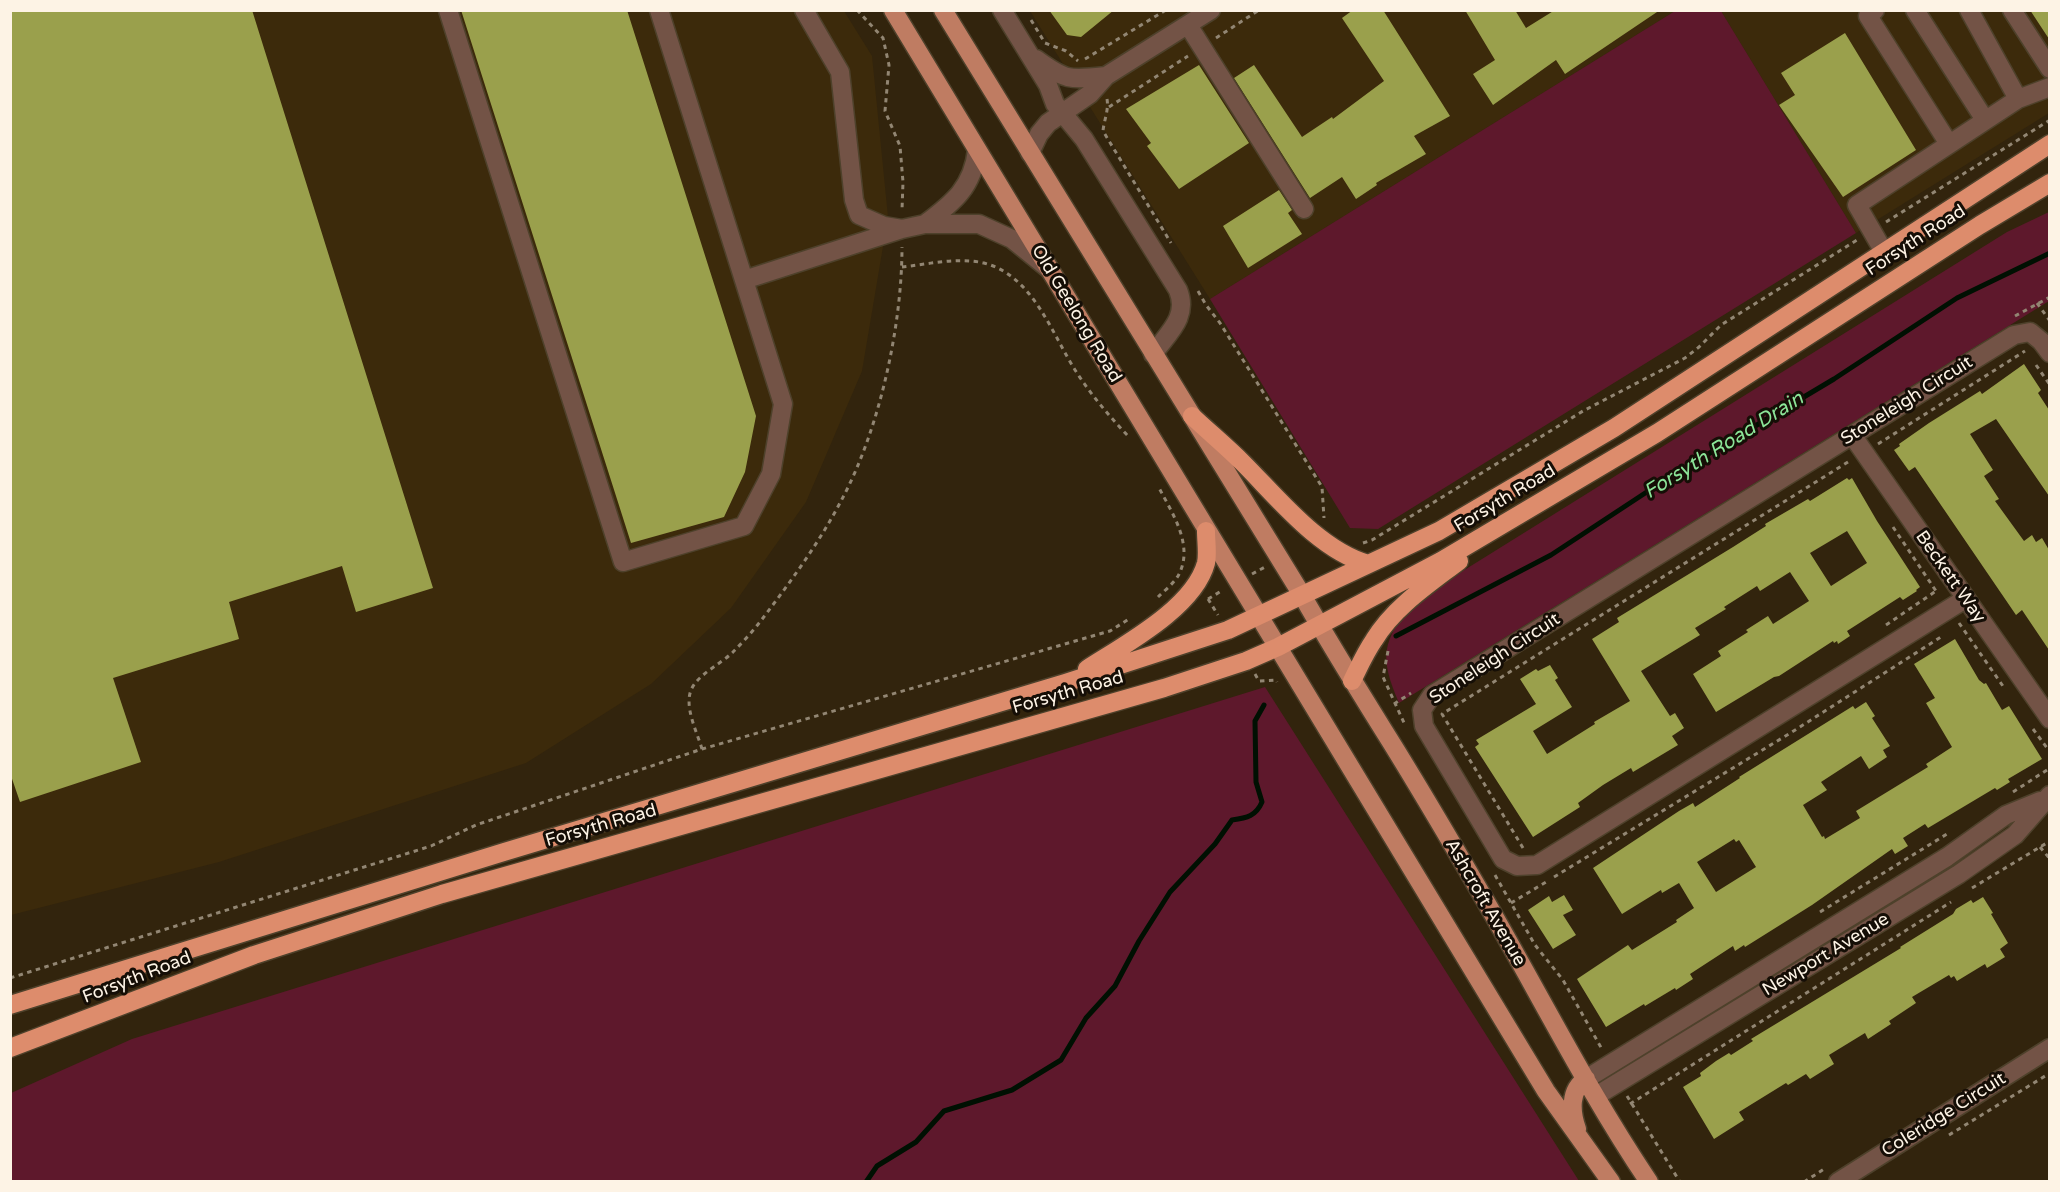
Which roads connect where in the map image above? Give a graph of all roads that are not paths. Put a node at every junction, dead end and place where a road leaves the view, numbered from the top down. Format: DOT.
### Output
graph roads {
  1 [pos="448,10"];
  2 [pos="659,10"];
  3 [pos="804,10"];
  4 [pos="893,10"];
  5 [pos="943,10"];
  6 [pos="1002,10"];
  7 [pos="1211,10"];
  8 [pos="1875,10"];
  9 [pos="1915,10"];
  10 [pos="1969,10"];
  11 [pos="2012,10"];
  12 [pos="1188,25"];
  13 [pos="1030,54"];
  14 [pos="2049,69"];
  15 [pos="1102,81"];
  16 [pos="2049,87"];
  17 [pos="2018,99"];
  18 [pos="1061,113"];
  19 [pos="1985,120"];
  20 [pos="1949,144"];
  21 [pos="2049,144"];
  22 [pos="977,150"];
  23 [pos="1030,153"];
  24 [pos="2049,183"];
  25 [pos="1304,209"];
  26 [pos="925,224"];
  27 [pos="902,229"];
  28 [pos="1884,252"];
  29 [pos="1049,270"];
  30 [pos="744,280"];
  31 [pos="2049,353"];
  32 [pos="1153,354"];
  33 [pos="1192,416"];
  34 [pos="1852,435"];
  35 [pos="1512,519"];
  36 [pos="1206,531"];
  37 [pos="1368,564"];
  38 [pos="1302,595"];
  39 [pos="1965,598"];
  40 [pos="1260,616"];
  41 [pos="1319,626"];
  42 [pos="1278,647"];
  43 [pos="1352,681"];
  44 [pos="1065,683"];
  45 [pos="2049,719"];
  46 [pos="2048,800"];
  47 [pos="1947,857"];
  48 [pos="1959,874"];
  49 [pos="10,1005"];
  50 [pos="10,1048"];
  51 [pos="2049,1048"];
  52 [pos="1586,1079"];
  53 [pos="1596,1096"];
  54 [pos="1582,1142"];
  55 [pos="1611,1182"];
  56 [pos="1649,1182"];
  57 [pos="1838,1182"];
  1 -- 30 [label="street"];
  2 -- 30 [label="street"];
  3 -- 27 [label="street"];
  4 -- 22 [label="main road, Old Geelong Road"];
  5 -- 23 [label="main road"];
  6 -- 13 [label="street"];
  7 -- 12 [label="street"];
  8 -- 20 [label="street"];
  9 -- 19 [label="street"];
  10 -- 17 [label="street"];
  11 -- 14 [label="street"];
  12 -- 15 [label="street"];
  12 -- 25 [label="street"];
  13 -- 15 [label="street"];
  13 -- 18 [label="street"];
  15 -- 18 [label="street"];
  16 -- 17 [label="street"];
  17 -- 19 [label="street"];
  18 -- 23 [label="street"];
  18 -- 32 [label="street"];
  19 -- 20 [label="street"];
  20 -- 28 [label="street"];
  21 -- 28 [label="highway, Forsyth Road"];
  22 -- 26 [label="street"];
  22 -- 29 [label="main road, Old Geelong Road"];
  23 -- 32 [label="main road"];
  24 -- 35 [label="highway, Forsyth Road"];
  26 -- 27 [label="street"];
  26 -- 29 [label="street"];
  27 -- 30 [label="street"];
  28 -- 37 [label="highway, Forsyth Road"];
  29 -- 36 [label="main road, Old Geelong Road"];
  31 -- 34 [label="street, Stoneleigh Circuit"];
  32 -- 33 [label="main road"];
  33 -- 37 [label="highway"];
  33 -- 38 [label="main road"];
  34 -- 39 [label="street, Beckett Way"];
  34 -- 39 [label="street, Stoneleigh Circuit"];
  35 -- 41 [label="highway, Forsyth Road"];
  35 -- 43 [label="highway"];
  36 -- 40 [label="main road, Old Geelong Road"];
  36 -- 44 [label="highway"];
  37 -- 38 [label="highway, Forsyth Road"];
  38 -- 40 [label="highway, Forsyth Road"];
  38 -- 41 [label="main road, Ashcroft Avenue"];
  39 -- 45 [label="street, Beckett Way"];
  40 -- 42 [label="main road, Old Geelong Road"];
  40 -- 44 [label="highway, Forsyth Road"];
  41 -- 42 [label="highway, Forsyth Road"];
  41 -- 43 [label="main road, Ashcroft Avenue"];
  42 -- 50 [label="highway, Forsyth Road"];
  42 -- 54 [label="main road"];
  43 -- 52 [label="main road, Ashcroft Avenue"];
  44 -- 49 [label="highway, Forsyth Road"];
  46 -- 47 [label="street, Newport Avenue"];
  46 -- 48 [label="street, Newport Avenue"];
  47 -- 48 [label="street"];
  47 -- 52 [label="street, Newport Avenue"];
  48 -- 53 [label="street, Newport Avenue"];
  51 -- 57 [label="street, Coleridge Circuit"];
  52 -- 53 [label="main road, Ashcroft Avenue"];
  52 -- 54 [label="main road"];
  53 -- 56 [label="main road, Ashcroft Avenue"];
  54 -- 55 [label="main road"];
}
